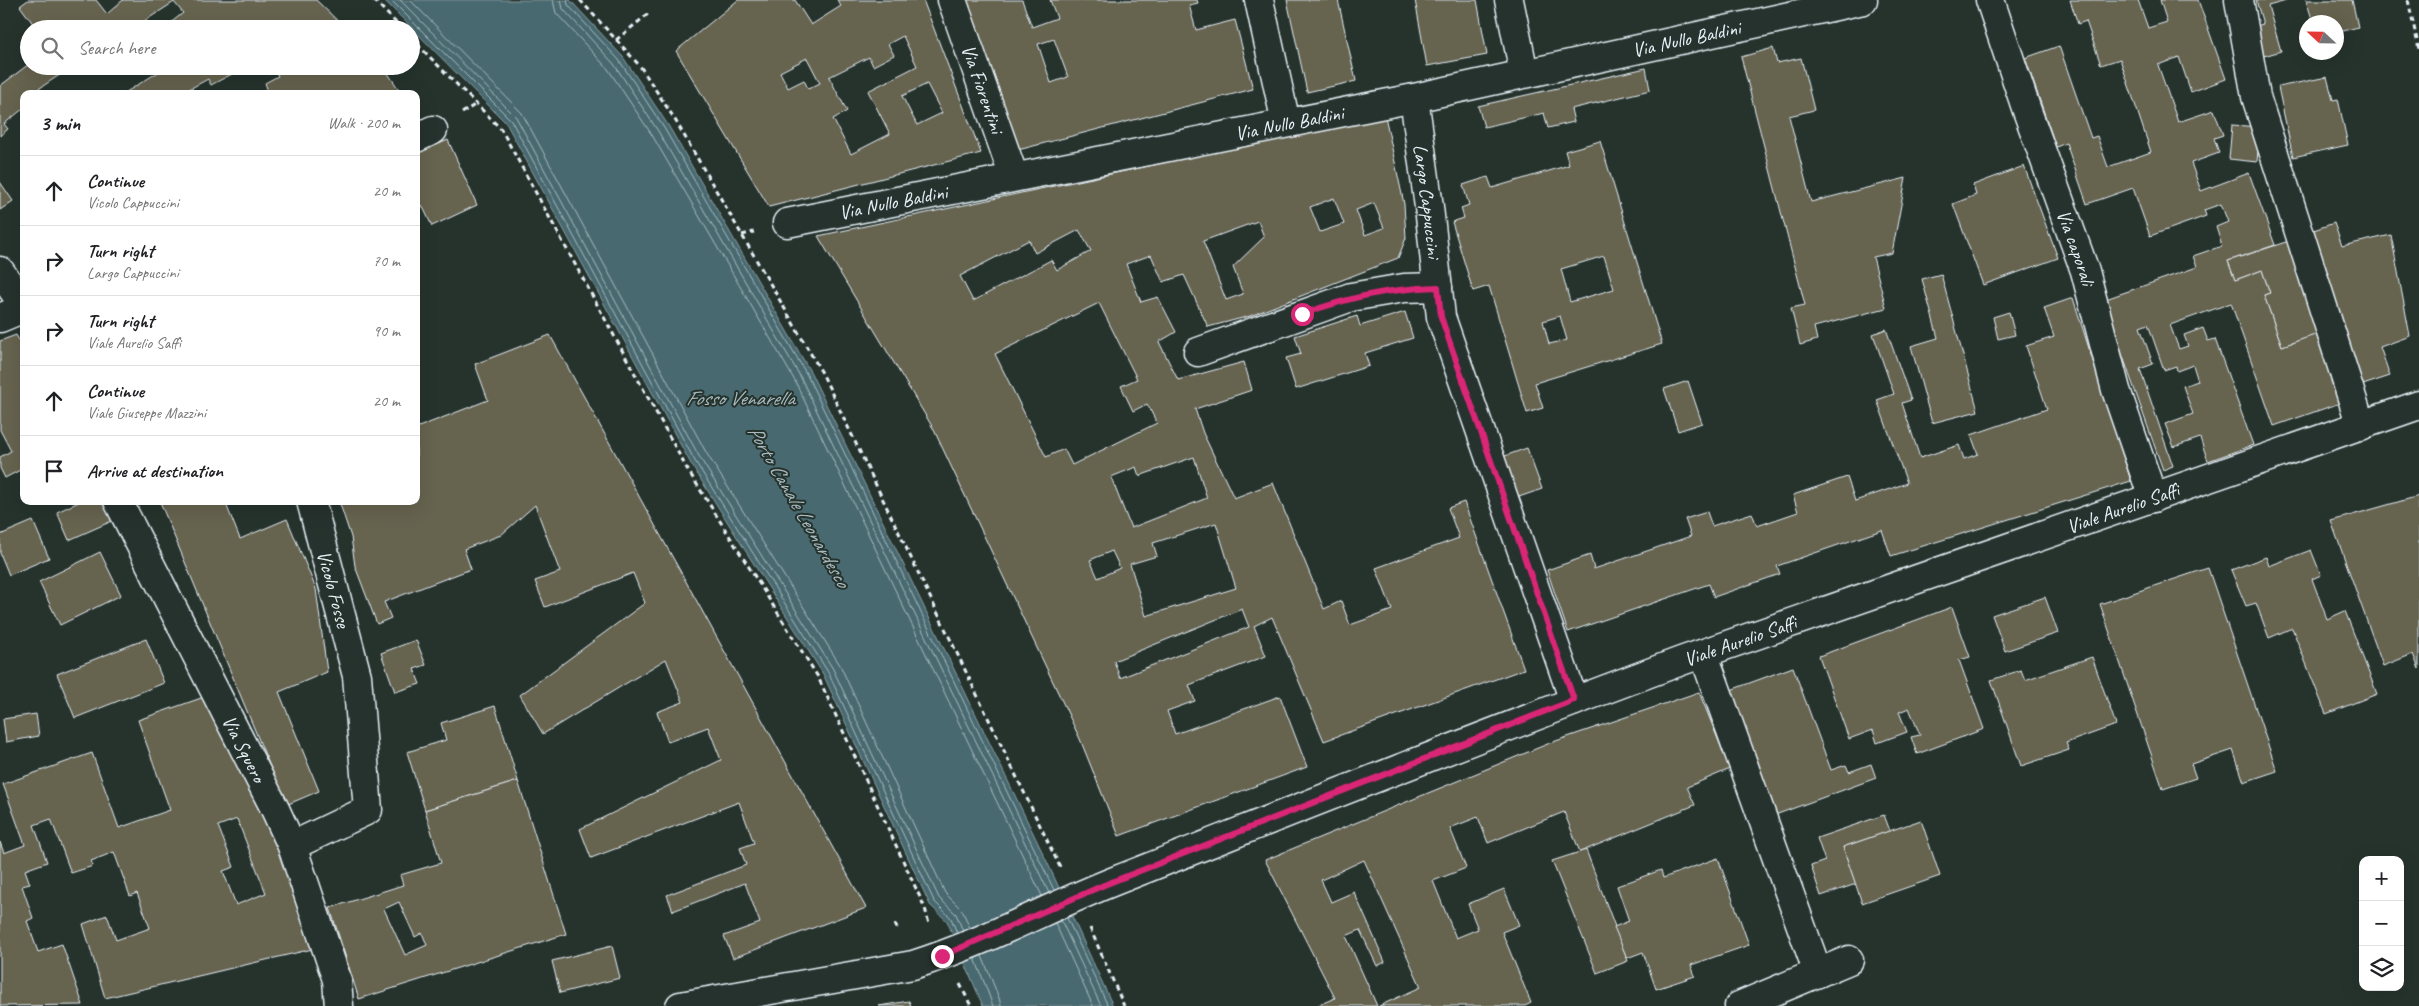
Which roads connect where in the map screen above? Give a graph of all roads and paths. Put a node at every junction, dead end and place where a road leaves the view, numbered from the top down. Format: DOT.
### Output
graph roads {
  1 [pos="374,0"];
  2 [pos="580,0"];
  3 [pos="952,0"];
  4 [pos="1259,0"];
  5 [pos="1509,0"];
  6 [pos="1863,0"];
  7 [pos="1990,0"];
  8 [pos="2239,0"];
  9 [pos="2408,0"];
  10 [pos="1788,8"];
  11 [pos="648,14"];
  12 [pos="393,20"];
  13 [pos="616,40"];
  14 [pos="420,47"];
  15 [pos="2419,49"];
  16 [pos="1524,73"];
  17 [pos="1414,98"];
  18 [pos="1286,123"];
  19 [pos="1014,177"];
  20 [pos="787,223"];
  21 [pos="0,271"];
  22 [pos="1438,287"];
  23 [pos="20,301"];
  24 [pos="20,309"];
  25 [pos="0,318"];
  26 [pos="1198,352"];
  27 [pos="2419,405"];
  28 [pos="2361,426"];
  29 [pos="2153,498"];
  30 [pos="121,505"];
  31 [pos="312,505"];
  32 [pos="1709,669"];
  33 [pos="1574,700"];
  34 [pos="292,846"];
  35 [pos="1072,899"];
  36 [pos="931,932"];
  37 [pos="1849,960"];
  38 [pos="1818,973"];
  39 [pos="339,1006"];
  40 [pos="680,1006"];
  41 [pos="1124,1006"];
  42 [pos="1739,1006"];
  1 -- 12 [label="path"];
  2 -- 13 [label="path"];
  3 -- 19 [label="street, Via Fiorentini"];
  4 -- 18 [label="street"];
  5 -- 16 [label="street"];
  6 -- 10 [label="street, Via Nullo Baldini"];
  7 -- 29 [label="street, Via caporali"];
  8 -- 28 [label="street"];
  9 -- 15 [label="path"];
  10 -- 16 [label="street, Via Nullo Baldini"];
  11 -- 13 [label="path"];
  13 -- 35 [label="path"];
  14 -- 36 [label="path"];
  16 -- 17 [label="street, Via Nullo Baldini"];
  17 -- 18 [label="street, Via Nullo Baldini"];
  17 -- 22 [label="street, Largo Cappuccini"];
  18 -- 19 [label="street, Via Nullo Baldini"];
  19 -- 20 [label="street, Via Nullo Baldini"];
  21 -- 23 [label="street"];
  22 -- 26 [label="street"];
  22 -- 33 [label="street, Largo Cappuccini"];
  24 -- 25 [label="street"];
  27 -- 28 [label="street, Viale Aurelio Saffi"];
  28 -- 29 [label="street, Viale Aurelio Saffi"];
  29 -- 33 [label="street, Viale Aurelio Saffi"];
  30 -- 34 [label="street, Via Squero"];
  31 -- 34 [label="street, Vicolo Fosse"];
  32 -- 38 [label="street"];
  33 -- 35 [label="street, Viale Aurelio Saffi"];
  34 -- 39 [label="street, Via Squero"];
  35 -- 40 [label="street, Viale Aurelio Saffi"];
  35 -- 41 [label="path"];
  37 -- 38 [label="street"];
  38 -- 42 [label="street"];
}
